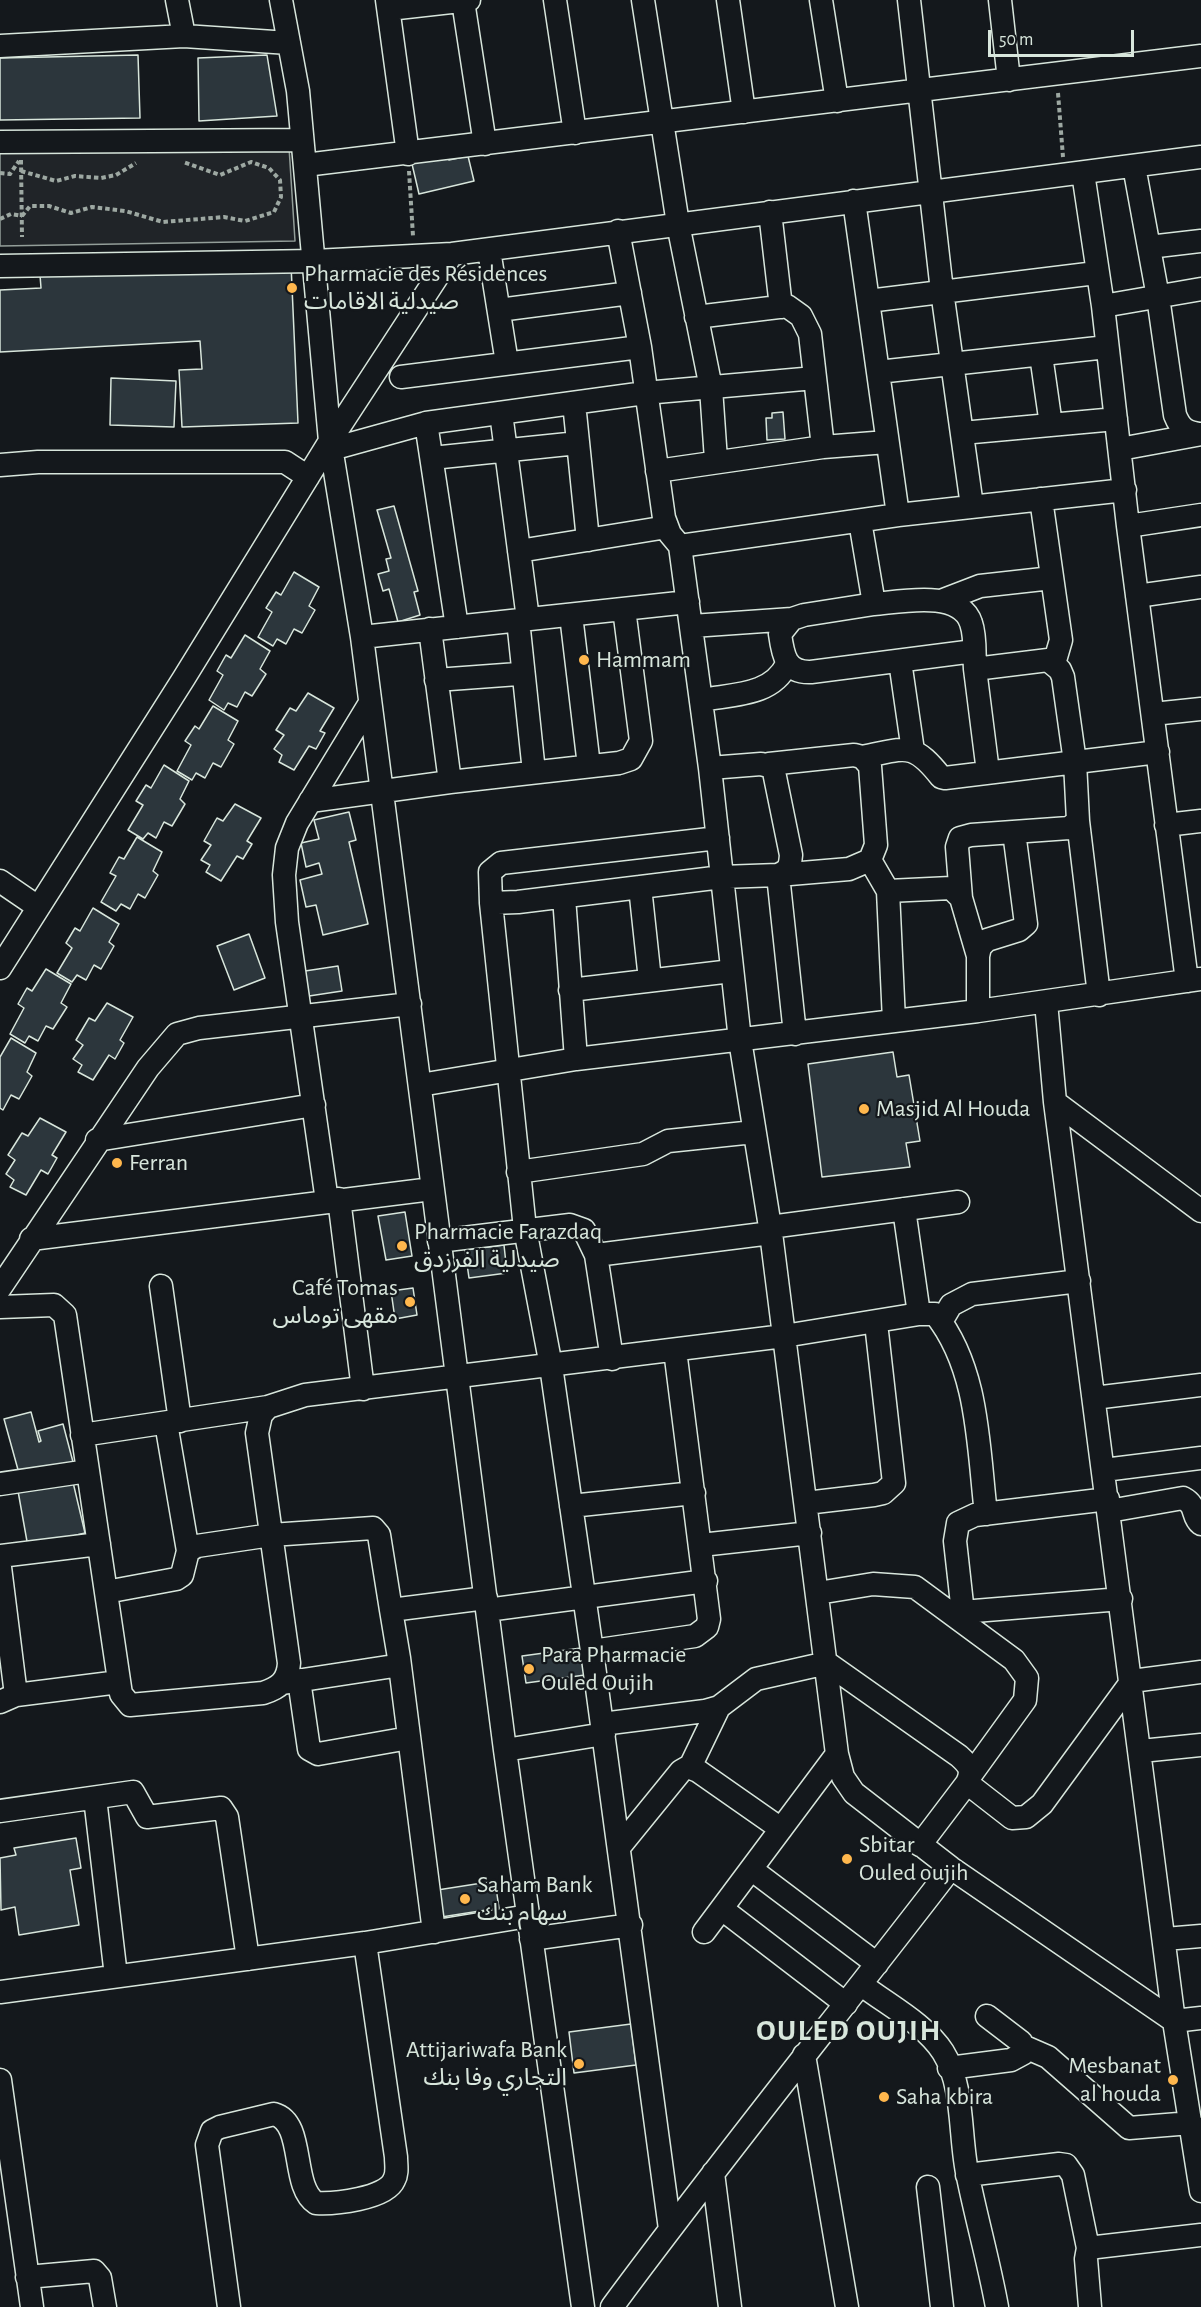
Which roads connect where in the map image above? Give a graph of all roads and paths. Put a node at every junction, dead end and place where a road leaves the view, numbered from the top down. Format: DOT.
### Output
graph roads {
  1 [pos="177,0"];
  2 [pos="281,0"];
  3 [pos="469,0"];
  4 [pos="555,0"];
  5 [pos="644,0"];
  6 [pos="728,0"];
  7 [pos="821,0"];
  8 [pos="909,0"];
  9 [pos="1000,0"];
  10 [pos="463,1"];
  11 [pos="388,5"];
  12 [pos="184,36"];
  13 [pos="289,43"];
  14 [pos="0,46"];
  15 [pos="1201,56"];
  16 [pos="1056,74"];
  17 [pos="1009,80"];
  18 [pos="921,91"];
  19 [pos="837,101"];
  20 [pos="744,112"];
  21 [pos="661,123"];
  22 [pos="575,133"];
  23 [pos="302,140"];
  24 [pos="0,141"];
  25 [pos="486,144"];
  26 [pos="408,153"];
  27 [pos="1201,157"];
  28 [pos="142,159"];
  29 [pos="181,161"];
  30 [pos="305,165"];
  31 [pos="1134,166"];
  32 [pos="21,171"];
  33 [pos="0,173"];
  34 [pos="1074,174"];
  35 [pos="931,191"];
  36 [pos="854,201"];
  37 [pos="770,212"];
  38 [pos="22,216"];
  39 [pos="0,219"];
  40 [pos="678,224"];
  41 [pos="618,231"];
  42 [pos="22,237"];
  43 [pos="1201,241"];
  44 [pos="1149,247"];
  45 [pos="489,250"];
  46 [pos="452,254"];
  47 [pos="410,257"];
  48 [pos="314,261"];
  49 [pos="0,266"];
  50 [pos="1096,273"];
  51 [pos="1201,289"];
  52 [pos="942,291"];
  53 [pos="630,293"];
  54 [pos="1158,297"];
  55 [pos="868,301"];
  56 [pos="1104,306"];
  57 [pos="781,307"];
  58 [pos="499,310"];
  59 [pos="696,317"];
  60 [pos="640,347"];
  61 [pos="1107,347"];
  62 [pos="1041,355"];
  63 [pos="507,363"];
  64 [pos="952,365"];
  65 [pos="878,372"];
  66 [pos="401,377"];
  67 [pos="815,378"];
  68 [pos="711,388"];
  69 [pos="645,393"];
  70 [pos="574,403"];
  71 [pos="501,413"];
  72 [pos="1116,419"];
  73 [pos="426,423"];
  74 [pos="1051,425"];
  75 [pos="962,433"];
  76 [pos="1200,434"];
  77 [pos="887,442"];
  78 [pos="578,443"];
  79 [pos="331,445"];
  80 [pos="823,447"];
  81 [pos="1120,449"];
  82 [pos="506,450"];
  83 [pos="432,458"];
  84 [pos="716,460"];
  85 [pos="0,465"];
  86 [pos="657,471"];
  87 [pos="308,477"];
  88 [pos="1125,490"];
  89 [pos="1041,499"];
  90 [pos="972,506"];
  91 [pos="898,515"];
  92 [pos="1201,515"];
  93 [pos="860,521"];
  94 [pos="1128,526"];
  95 [pos="667,527"];
  96 [pos="588,540"];
  97 [pos="680,546"];
  98 [pos="519,551"];
  99 [pos="1052,578"];
  100 [pos="1201,587"];
  101 [pos="1137,596"];
  102 [pos="941,601"];
  103 [pos="688,602"];
  104 [pos="874,604"];
  105 [pos="624,609"];
  106 [pos="571,615"];
  107 [pos="523,620"];
  108 [pos="792,620"];
  109 [pos="692,626"];
  110 [pos="457,627"];
  111 [pos="430,629"];
  112 [pos="362,637"];
  113 [pos="974,660"];
  114 [pos="900,661"];
  115 [pos="787,664"];
  116 [pos="1054,664"];
  117 [pos="524,677"];
  118 [pos="436,680"];
  119 [pos="702,700"];
  120 [pos="370,704"];
  121 [pos="1201,709"];
  122 [pos="1153,714"];
  123 [pos="913,751"];
  124 [pos="1158,752"];
  125 [pos="862,757"];
  126 [pos="1075,762"];
  127 [pos="769,764"];
  128 [pos="589,766"];
  129 [pos="710,768"];
  130 [pos="534,772"];
  131 [pos="988,772"];
  132 [pos="450,782"];
  133 [pos="383,790"];
  134 [pos="309,801"];
  135 [pos="1078,821"];
  136 [pos="1201,821"];
  137 [pos="1166,825"];
  138 [pos="1014,832"];
  139 [pos="718,838"];
  140 [pos="870,860"];
  141 [pos="778,875"];
  142 [pos="722,877"];
  143 [pos="0,881"];
  144 [pos="640,887"];
  145 [pos="888,891"];
  146 [pos="564,897"];
  147 [pos="960,898"];
  148 [pos="492,903"];
  149 [pos="38,907"];
  150 [pos="978,956"];
  151 [pos="0,968"];
  152 [pos="732,971"];
  153 [pos="650,980"];
  154 [pos="1194,980"];
  155 [pos="570,990"];
  156 [pos="1099,995"];
  157 [pos="1046,1002"];
  158 [pos="410,1004"];
  159 [pos="978,1011"];
  160 [pos="300,1017"];
  161 [pos="894,1021"];
  162 [pos="795,1034"];
  163 [pos="740,1040"];
  164 [pos="576,1059"];
  165 [pos="507,1069"];
  166 [pos="420,1085"];
  167 [pos="1055,1102"];
  168 [pos="314,1105"];
  169 [pos="754,1132"];
  170 [pos="97,1140"];
  171 [pos="518,1172"];
  172 [pos="432,1189"];
  173 [pos="333,1200"];
  174 [pos="958,1202"];
  175 [pos="904,1209"];
  176 [pos="1201,1210"];
  177 [pos="525,1230"];
  178 [pos="770,1230"];
  179 [pos="31,1239"];
  180 [pos="439,1241"];
  181 [pos="596,1256"];
  182 [pos="1079,1281"];
  183 [pos="161,1286"];
  184 [pos="0,1288"];
  185 [pos="0,1307"];
  186 [pos="932,1316"];
  187 [pos="876,1323"];
  188 [pos="783,1336"];
  189 [pos="675,1350"];
  190 [pos="612,1359"];
  191 [pos="551,1366"];
  192 [pos="457,1379"];
  193 [pos="1201,1385"];
  194 [pos="363,1389"];
  195 [pos="1094,1398"];
  196 [pos="268,1407"];
  197 [pos="173,1422"];
  198 [pos="82,1435"];
  199 [pos="1201,1458"];
  200 [pos="1104,1470"];
  201 [pos="88,1471"];
  202 [pos="0,1484"];
  203 [pos="694,1492"];
  204 [pos="806,1503"];
  205 [pos="1108,1505"];
  206 [pos="571,1506"];
  207 [pos="986,1514"];
  208 [pos="1201,1524"];
  209 [pos="810,1533"];
  210 [pos="271,1535"];
  211 [pos="99,1544"];
  212 [pos="701,1545"];
  213 [pos="188,1551"];
  214 [pos="0,1556"];
  215 [pos="0,1567"];
  216 [pos="706,1581"];
  217 [pos="106,1592"];
  218 [pos="818,1593"];
  219 [pos="584,1597"];
  220 [pos="1121,1599"];
  221 [pos="487,1604"];
  222 [pos="391,1610"];
  223 [pos="963,1617"];
  224 [pos="592,1652"];
  225 [pos="399,1658"];
  226 [pos="827,1663"];
  227 [pos="1201,1672"];
  228 [pos="1132,1681"];
  229 [pos="119,1682"];
  230 [pos="291,1682"];
  231 [pos="8,1699"];
  232 [pos="719,1707"];
  233 [pos="603,1729"];
  234 [pos="409,1738"];
  235 [pos="1201,1745"];
  236 [pos="506,1749"];
  237 [pos="1141,1751"];
  238 [pos="837,1754"];
  239 [pos="690,1767"];
  240 [pos="968,1780"];
  241 [pos="95,1798"];
  242 [pos="0,1811"];
  243 [pos="781,1829"];
  244 [pos="920,1845"];
  245 [pos="620,1846"];
  246 [pos="951,1868"];
  247 [pos="751,1869"];
  248 [pos="722,1909"];
  249 [pos="528,1916"];
  250 [pos="631,1925"];
  251 [pos="434,1932"];
  252 [pos="704,1932"];
  253 [pos="1201,1936"];
  254 [pos="531,1939"];
  255 [pos="1165,1939"];
  256 [pos="365,1943"];
  257 [pos="248,1959"];
  258 [pos="877,1964"];
  259 [pos="116,1976"];
  260 [pos="862,1985"];
  261 [pos="0,1992"];
  262 [pos="846,2004"];
  263 [pos="987,2016"];
  264 [pos="1201,2018"];
  265 [pos="1174,2021"];
  266 [pos="1025,2047"];
  267 [pos="804,2055"];
  268 [pos="949,2068"];
  269 [pos="0,2080"];
  270 [pos="1191,2122"];
  271 [pos="1199,2156"];
  272 [pos="713,2173"];
  273 [pos="967,2175"];
  274 [pos="928,2187"];
  275 [pos="1201,2190"];
  276 [pos="670,2229"];
  277 [pos="1201,2235"];
  278 [pos="1088,2248"];
  279 [pos="27,2277"];
  280 [pos="32,2307"];
  281 [pos="105,2307"];
  282 [pos="229,2307"];
  283 [pos="583,2307"];
  284 [pos="612,2307"];
  285 [pos="730,2307"];
  286 [pos="847,2307"];
  287 [pos="942,2307"];
  288 [pos="996,2307"];
  289 [pos="1090,2307"];
  1 -- 12 [label="street"];
  2 -- 13 [label="street"];
  3 -- 10 [label="street"];
  4 -- 22 [label="street"];
  5 -- 21 [label="street"];
  6 -- 20 [label="street"];
  7 -- 19 [label="street"];
  8 -- 18 [label="street"];
  9 -- 17 [label="street"];
  10 -- 11 [label="street"];
  10 -- 25 [label="street"];
  11 -- 26 [label="street"];
  12 -- 13 [label="street"];
  12 -- 14 [label="street"];
  13 -- 23 [label="street"];
  15 -- 16 [label="street"];
  16 -- 17 [label="street"];
  16 -- 34 [label="path"];
  17 -- 18 [label="street"];
  18 -- 19 [label="street"];
  18 -- 35 [label="street"];
  19 -- 20 [label="street"];
  20 -- 21 [label="street"];
  21 -- 22 [label="street"];
  21 -- 40 [label="street"];
  22 -- 25 [label="street"];
  23 -- 24 [label="street"];
  23 -- 30 [label="street"];
  25 -- 26 [label="street"];
  26 -- 30 [label="street"];
  26 -- 47 [label="path"];
  27 -- 31 [label="street"];
  28 -- 32 [label="path"];
  29 -- 38 [label="path"];
  30 -- 48 [label="street"];
  31 -- 34 [label="street"];
  31 -- 44 [label="street"];
  32 -- 33 [label="path"];
  32 -- 38 [label="path"];
  34 -- 35 [label="street"];
  34 -- 50 [label="street"];
  35 -- 36 [label="street"];
  35 -- 52 [label="street"];
  36 -- 37 [label="street"];
  36 -- 55 [label="street"];
  37 -- 40 [label="street"];
  37 -- 57 [label="street"];
  38 -- 39 [label="path"];
  38 -- 42 [label="path"];
  40 -- 41 [label="street"];
  40 -- 59 [label="street"];
  41 -- 45 [label="street"];
  41 -- 53 [label="street"];
  43 -- 44 [label="street"];
  44 -- 54 [label="street"];
  45 -- 46 [label="street"];
  45 -- 58 [label="street"];
  46 -- 47 [label="street"];
  46 -- 79 [label="street"];
  47 -- 48 [label="street"];
  48 -- 49 [label="street"];
  48 -- 79 [label="street"];
  50 -- 52 [label="street"];
  50 -- 56 [label="street"];
  51 -- 54 [label="street"];
  52 -- 55 [label="street"];
  52 -- 64 [label="street"];
  53 -- 58 [label="street"];
  53 -- 60 [label="street"];
  54 -- 56 [label="street"];
  54 -- 76 [label="street"];
  55 -- 65 [label="street"];
  56 -- 61 [label="street"];
  57 -- 59 [label="street"];
  57 -- 67 [label="street"];
  58 -- 63 [label="street"];
  59 -- 68 [label="street"];
  60 -- 63 [label="street"];
  60 -- 69 [label="street"];
  61 -- 62 [label="street"];
  61 -- 72 [label="street"];
  62 -- 64 [label="street"];
  62 -- 74 [label="street"];
  63 -- 66 [label="street"];
  64 -- 65 [label="street"];
  64 -- 75 [label="street"];
  65 -- 77 [label="street"];
  67 -- 68 [label="street"];
  67 -- 80 [label="street"];
  68 -- 69 [label="street"];
  68 -- 84 [label="street"];
  69 -- 70 [label="street"];
  69 -- 86 [label="street"];
  70 -- 71 [label="street"];
  70 -- 78 [label="street"];
  71 -- 73 [label="street"];
  71 -- 82 [label="street"];
  72 -- 74 [label="street"];
  72 -- 81 [label="street"];
  73 -- 79 [label="street"];
  73 -- 83 [label="street"];
  74 -- 75 [label="street"];
  75 -- 90 [label="street"];
  76 -- 81 [label="street"];
  77 -- 80 [label="street"];
  77 -- 91 [label="street"];
  78 -- 82 [label="street"];
  78 -- 96 [label="street"];
  79 -- 87 [label="street"];
  79 -- 112 [label="street"];
  80 -- 84 [label="street"];
  81 -- 88 [label="street"];
  82 -- 83 [label="street"];
  82 -- 98 [label="street"];
  83 -- 110 [label="street"];
  84 -- 86 [label="street"];
  85 -- 87 [label="street"];
  86 -- 95 [label="street"];
  87 -- 149 [label="street"];
  88 -- 89 [label="street"];
  88 -- 94 [label="street"];
  89 -- 90 [label="street"];
  89 -- 99 [label="street"];
  90 -- 91 [label="street"];
  91 -- 93 [label="street"];
  92 -- 94 [label="street"];
  93 -- 97 [label="street"];
  93 -- 104 [label="street"];
  94 -- 101 [label="street"];
  95 -- 96 [label="street"];
  95 -- 97 [label="street"];
  96 -- 98 [label="street"];
  97 -- 103 [label="street"];
  98 -- 107 [label="street"];
  99 -- 102 [label="street"];
  99 -- 116 [label="street"];
  100 -- 101 [label="street"];
  101 -- 122 [label="street"];
  102 -- 104 [label="street"];
  102 -- 113 [label="street"];
  103 -- 105 [label="street"];
  103 -- 109 [label="street"];
  104 -- 108 [label="street"];
  105 -- 106 [label="street"];
  105 -- 128 [label="street"];
  106 -- 107 [label="street"];
  106 -- 128 [label="street"];
  107 -- 110 [label="street"];
  107 -- 117 [label="street"];
  108 -- 109 [label="street"];
  108 -- 115 [label="street"];
  109 -- 119 [label="street"];
  110 -- 111 [label="street"];
  111 -- 112 [label="street"];
  111 -- 118 [label="street"];
  112 -- 120 [label="street"];
  113 -- 114 [label="street"];
  113 -- 116 [label="street"];
  113 -- 131 [label="street"];
  114 -- 115 [label="street"];
  114 -- 123 [label="street"];
  115 -- 119 [label="street"];
  116 -- 126 [label="street"];
  117 -- 118 [label="street"];
  117 -- 130 [label="street"];
  118 -- 132 [label="street"];
  119 -- 129 [label="street"];
  120 -- 133 [label="street"];
  120 -- 134 [label="street"];
  121 -- 122 [label="street"];
  122 -- 124 [label="street"];
  123 -- 125 [label="street"];
  123 -- 131 [label="street"];
  124 -- 126 [label="street"];
  124 -- 137 [label="street"];
  125 -- 127 [label="street"];
  125 -- 140 [label="street"];
  126 -- 131 [label="street"];
  126 -- 135 [label="street"];
  127 -- 129 [label="street"];
  127 -- 141 [label="street"];
  128 -- 130 [label="street"];
  129 -- 139 [label="street"];
  130 -- 132 [label="street"];
  132 -- 133 [label="street"];
  133 -- 134 [label="street"];
  133 -- 158 [label="street"];
  134 -- 160 [label="street"];
  135 -- 138 [label="street"];
  135 -- 156 [label="street"];
  136 -- 137 [label="street"];
  137 -- 154 [label="street"];
  138 -- 147 [label="street"];
  138 -- 150 [label="street"];
  139 -- 142 [label="street"];
  139 -- 148 [label="street"];
  140 -- 141 [label="street"];
  140 -- 145 [label="street"];
  141 -- 142 [label="street"];
  141 -- 162 [label="street"];
  142 -- 144 [label="street"];
  142 -- 152 [label="street"];
  143 -- 149 [label="street"];
  144 -- 146 [label="street"];
  144 -- 153 [label="street"];
  145 -- 147 [label="street"];
  145 -- 161 [label="street"];
  146 -- 148 [label="street"];
  146 -- 155 [label="street"];
  147 -- 150 [label="street"];
  148 -- 165 [label="street"];
  149 -- 151 [label="street"];
  150 -- 159 [label="street"];
  152 -- 153 [label="street"];
  152 -- 163 [label="street"];
  153 -- 155 [label="street"];
  154 -- 156 [label="street"];
  155 -- 164 [label="street"];
  156 -- 157 [label="street"];
  157 -- 159 [label="street"];
  157 -- 167 [label="street"];
  158 -- 160 [label="street"];
  158 -- 166 [label="street"];
  159 -- 161 [label="street"];
  160 -- 168 [label="street"];
  160 -- 170 [label="street"];
  161 -- 162 [label="street"];
  162 -- 163 [label="street"];
  163 -- 164 [label="street"];
  163 -- 169 [label="street"];
  164 -- 165 [label="street"];
  165 -- 166 [label="street"];
  165 -- 171 [label="street"];
  166 -- 172 [label="street"];
  167 -- 176 [label="street"];
  167 -- 182 [label="street"];
  168 -- 170 [label="street"];
  168 -- 173 [label="street"];
  169 -- 171 [label="street"];
  169 -- 178 [label="street"];
  170 -- 179 [label="street"];
  171 -- 177 [label="street"];
  172 -- 173 [label="street"];
  172 -- 180 [label="street"];
  173 -- 179 [label="street"];
  173 -- 194 [label="street"];
  174 -- 175 [label="street"];
  175 -- 178 [label="street"];
  175 -- 186 [label="street"];
  177 -- 180 [label="street"];
  177 -- 181 [label="street"];
  177 -- 191 [label="street"];
  178 -- 181 [label="street"];
  178 -- 188 [label="street"];
  179 -- 184 [label="street"];
  180 -- 192 [label="street"];
  181 -- 190 [label="street"];
  182 -- 186 [label="street"];
  182 -- 195 [label="street"];
  183 -- 197 [label="street"];
  185 -- 198 [label="street"];
  186 -- 187 [label="street"];
  186 -- 207 [label="street"];
  187 -- 188 [label="street"];
  187 -- 204 [label="street"];
  188 -- 189 [label="street"];
  188 -- 204 [label="street"];
  189 -- 190 [label="street"];
  189 -- 203 [label="street"];
  190 -- 191 [label="street"];
  191 -- 192 [label="street"];
  191 -- 206 [label="street"];
  192 -- 194 [label="street"];
  192 -- 221 [label="street"];
  193 -- 195 [label="street"];
  194 -- 196 [label="street"];
  195 -- 200 [label="street"];
  196 -- 197 [label="street"];
  196 -- 210 [label="street"];
  197 -- 198 [label="street"];
  197 -- 213 [label="street"];
  198 -- 201 [label="street"];
  199 -- 200 [label="street"];
  200 -- 205 [label="street"];
  201 -- 202 [label="street"];
  201 -- 211 [label="street"];
  203 -- 206 [label="street"];
  203 -- 212 [label="street"];
  204 -- 209 [label="street"];
  205 -- 207 [label="street"];
  205 -- 208 [label="street"];
  205 -- 220 [label="street"];
  206 -- 219 [label="street"];
  207 -- 223 [label="street"];
  209 -- 212 [label="street"];
  209 -- 218 [label="street"];
  210 -- 213 [label="street"];
  210 -- 222 [label="street"];
  210 -- 230 [label="street"];
  211 -- 214 [label="street"];
  211 -- 217 [label="street"];
  212 -- 216 [label="street"];
  213 -- 217 [label="street"];
  215 -- 231 [label="street"];
  216 -- 219 [label="street"];
  216 -- 224 [label="street"];
  217 -- 229 [label="street"];
  218 -- 223 [label="street"];
  218 -- 226 [label="street"];
  219 -- 221 [label="street"];
  219 -- 224 [label="street"];
  220 -- 223 [label="street"];
  220 -- 228 [label="street"];
  221 -- 222 [label="street"];
  221 -- 236 [label="street"];
  222 -- 225 [label="street"];
  223 -- 240 [label="street"];
  224 -- 233 [label="street"];
  225 -- 230 [label="street"];
  225 -- 234 [label="street"];
  226 -- 232 [label="street"];
  226 -- 238 [label="street"];
  226 -- 240 [label="street"];
  227 -- 228 [label="street"];
  228 -- 237 [label="street"];
  228 -- 240 [label="street"];
  229 -- 230 [label="street"];
  229 -- 231 [label="street"];
  230 -- 234 [label="street"];
  232 -- 233 [label="street"];
  232 -- 239 [label="street"];
  233 -- 236 [label="street"];
  233 -- 245 [label="street"];
  234 -- 251 [label="street"];
  235 -- 237 [label="street"];
  236 -- 249 [label="street"];
  237 -- 255 [label="street"];
  238 -- 243 [label="street"];
  238 -- 244 [label="street"];
  239 -- 243 [label="street"];
  239 -- 245 [label="street"];
  240 -- 244 [label="street"];
  241 -- 242 [label="street"];
  241 -- 257 [label="street"];
  241 -- 259 [label="street"];
  243 -- 247 [label="street"];
  244 -- 246 [label="street"];
  245 -- 250 [label="street"];
  246 -- 258 [label="street"];
  246 -- 265 [label="street"];
  247 -- 248 [label="street"];
  247 -- 258 [label="street"];
  248 -- 252 [label="street"];
  248 -- 262 [label="street"];
  249 -- 251 [label="street"];
  249 -- 254 [label="street"];
  250 -- 254 [label="street"];
  250 -- 276 [label="street"];
  251 -- 256 [label="street"];
  253 -- 255 [label="street"];
  254 -- 283 [label="street"];
  255 -- 265 [label="street"];
  256 -- 257 [label="street"];
  256 -- 282 [label="street"];
  257 -- 259 [label="street"];
  258 -- 260 [label="street"];
  259 -- 261 [label="street"];
  260 -- 262 [label="street"];
  260 -- 268 [label="street"];
  262 -- 267 [label="street"];
  263 -- 266 [label="street"];
  264 -- 265 [label="street"];
  265 -- 270 [label="street"];
  266 -- 268 [label="street"];
  266 -- 270 [label="street"];
  267 -- 272 [label="street"];
  267 -- 286 [label="street"];
  268 -- 273 [label="street"];
  269 -- 279 [label="street"];
  270 -- 271 [label="street"];
  271 -- 275 [label="street"];
  272 -- 276 [label="street"];
  272 -- 285 [label="street"];
  273 -- 278 [label="street"];
  273 -- 288 [label="street"];
  274 -- 287 [label="street"];
  276 -- 284 [label="street"];
  277 -- 278 [label="street"];
  278 -- 289 [label="street"];
  279 -- 280 [label="street"];
  279 -- 281 [label="street"];
}
